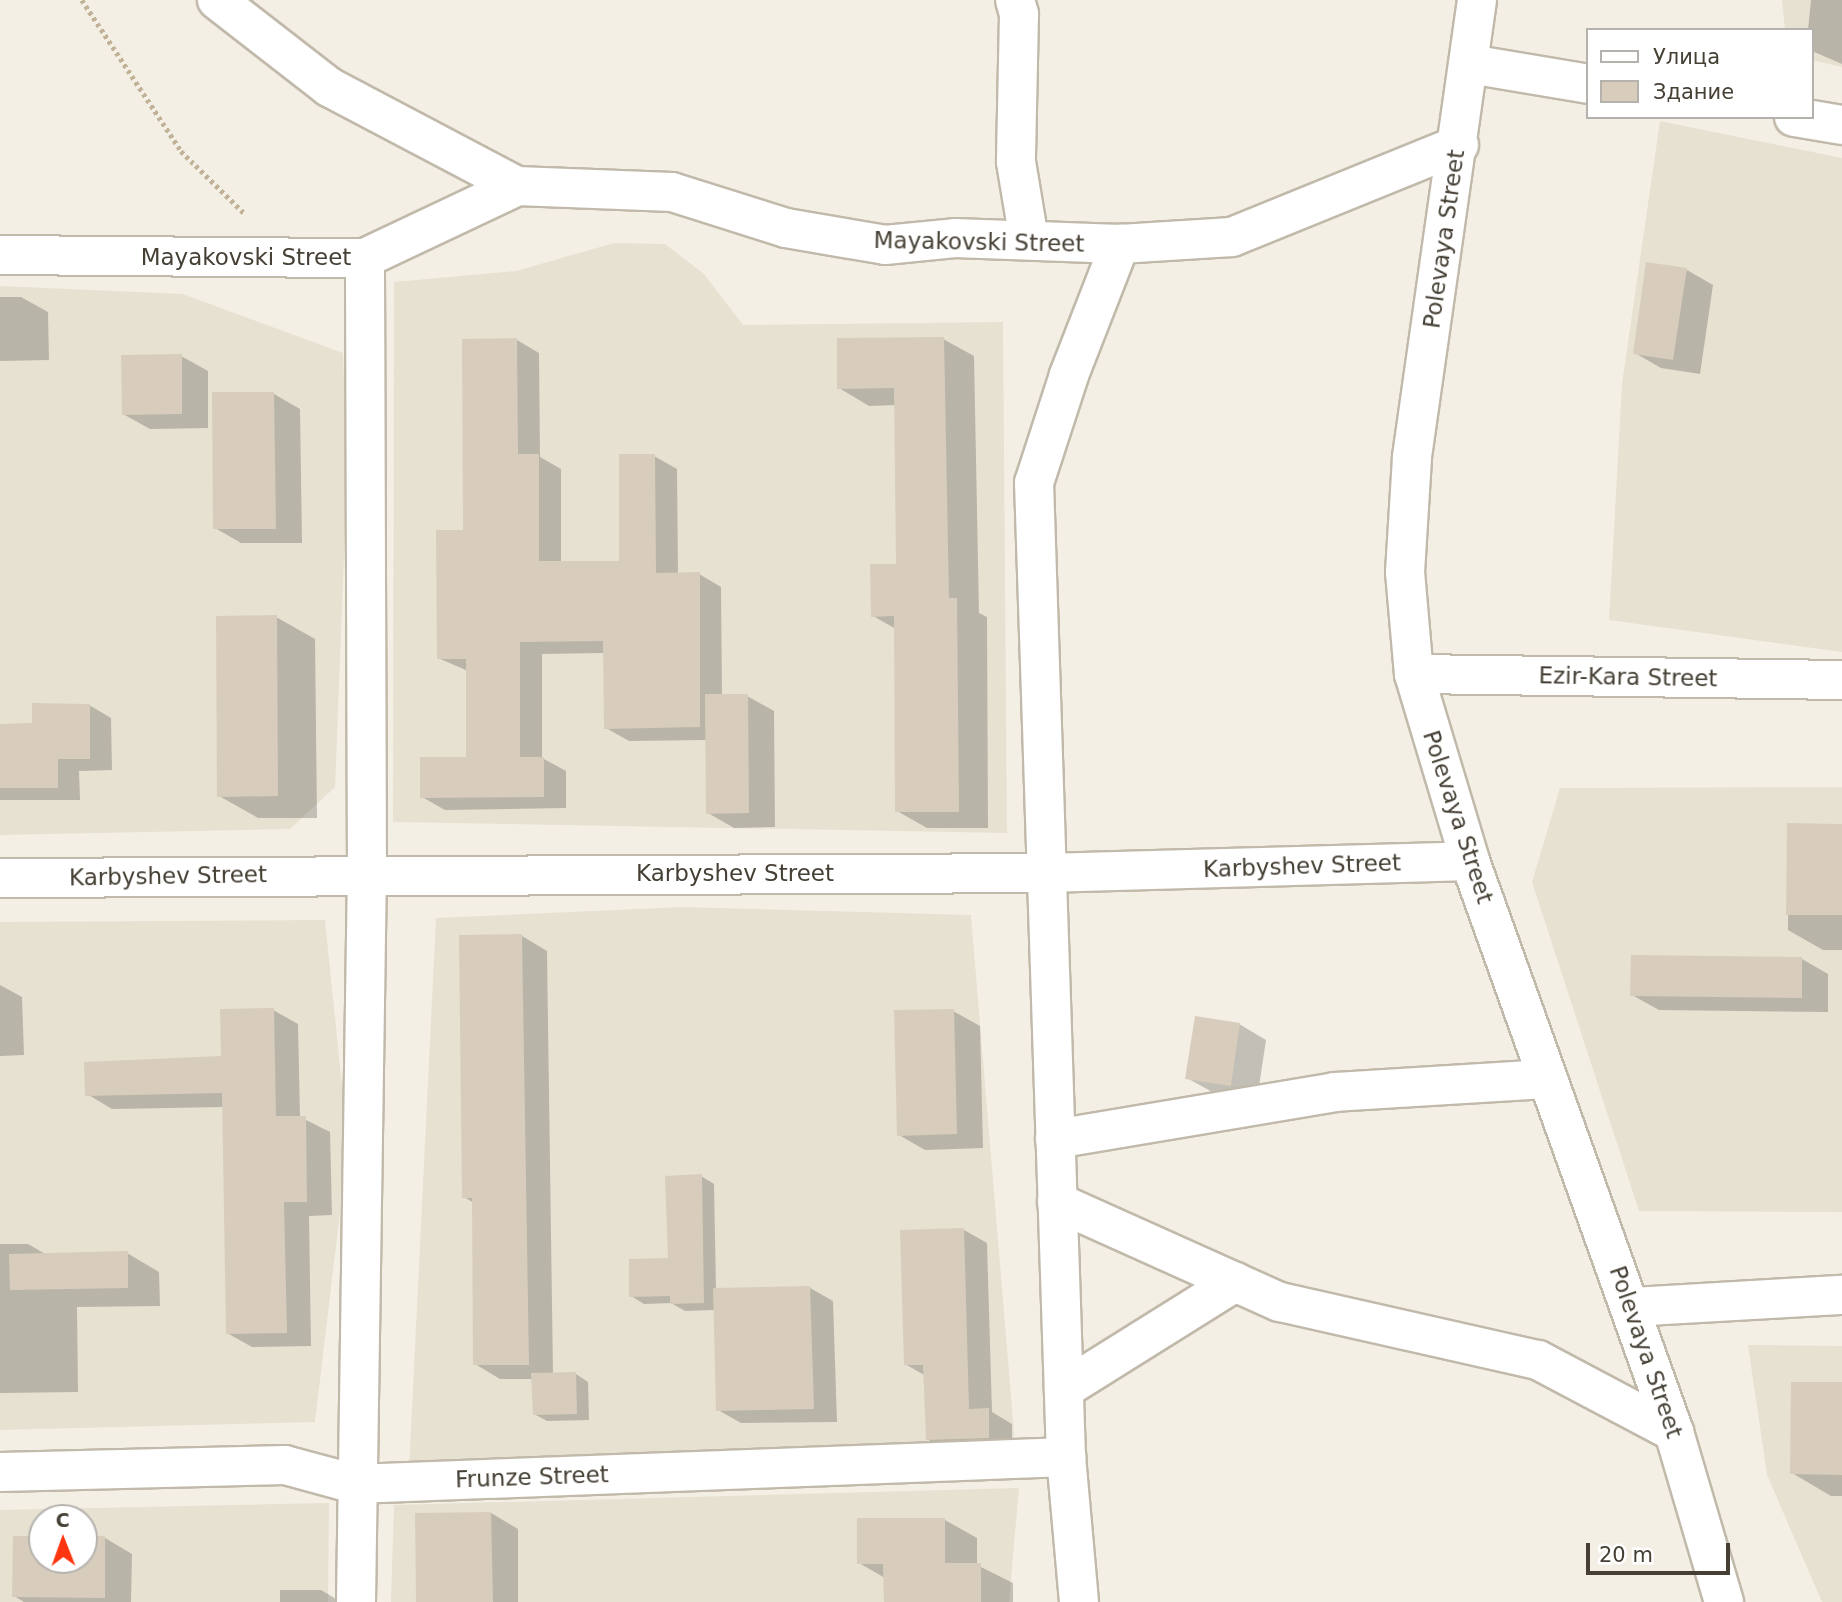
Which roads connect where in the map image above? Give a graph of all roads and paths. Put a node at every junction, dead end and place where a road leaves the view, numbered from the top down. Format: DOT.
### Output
graph roads {
  1 [pos="82,0"];
  2 [pos="217,0"];
  3 [pos="1015,0"];
  4 [pos="1477,0"];
  5 [pos="1469,64"];
  6 [pos="1587,84"];
  7 [pos="1806,119"];
  8 [pos="1842,125"];
  9 [pos="1458,145"];
  10 [pos="517,186"];
  11 [pos="1028,240"];
  12 [pos="1119,244"];
  13 [pos="0,255"];
  14 [pos="289,257"];
  15 [pos="365,258"];
  16 [pos="1414,674"];
  17 [pos="1842,680"];
  18 [pos="1470,861"];
  19 [pos="367,873"];
  20 [pos="1046,873"];
  21 [pos="0,878"];
  22 [pos="1548,1079"];
  23 [pos="1055,1139"];
  24 [pos="1057,1202"];
  25 [pos="1236,1282"];
  26 [pos="1842,1295"];
  27 [pos="1631,1307"];
  28 [pos="1063,1389"];
  29 [pos="1674,1432"];
  30 [pos="1066,1457"];
  31 [pos="0,1472"];
  32 [pos="355,1484"];
  33 [pos="356,1602"];
  34 [pos="1079,1602"];
  35 [pos="1724,1602"];
  1 -- 14 [label="path"];
  2 -- 10 [label="street"];
  3 -- 11 [label="street"];
  4 -- 5 [label="street, Polevaya Street"];
  5 -- 6 [label="street"];
  5 -- 9 [label="street, Polevaya Street"];
  7 -- 8 [label="street"];
  9 -- 12 [label="street, Mayakovski Street"];
  9 -- 16 [label="street, Polevaya Street"];
  10 -- 11 [label="street, Mayakovski Street"];
  10 -- 15 [label="street, Mayakovski Street"];
  11 -- 12 [label="street, Mayakovski Street"];
  12 -- 20 [label="street"];
  13 -- 14 [label="street, Mayakovski Street"];
  14 -- 15 [label="street, Mayakovski Street"];
  15 -- 19 [label="street"];
  16 -- 17 [label="street, Ezir-Kara Street"];
  16 -- 18 [label="street, Polevaya Street"];
  18 -- 20 [label="street, Karbyshev Street"];
  18 -- 22 [label="street, Polevaya Street"];
  19 -- 20 [label="street, Karbyshev Street"];
  19 -- 21 [label="street, Karbyshev Street"];
  19 -- 32 [label="street"];
  20 -- 23 [label="street"];
  22 -- 23 [label="street"];
  22 -- 27 [label="street, Polevaya Street"];
  23 -- 24 [label="street"];
  24 -- 25 [label="street"];
  24 -- 28 [label="street"];
  25 -- 28 [label="street"];
  25 -- 29 [label="street"];
  26 -- 27 [label="street"];
  27 -- 29 [label="street, Polevaya Street"];
  28 -- 30 [label="street"];
  29 -- 35 [label="street, Polevaya Street"];
  30 -- 32 [label="street, Frunze Street"];
  30 -- 34 [label="street"];
  31 -- 32 [label="street, Frunze Street"];
  32 -- 33 [label="street"];
}
